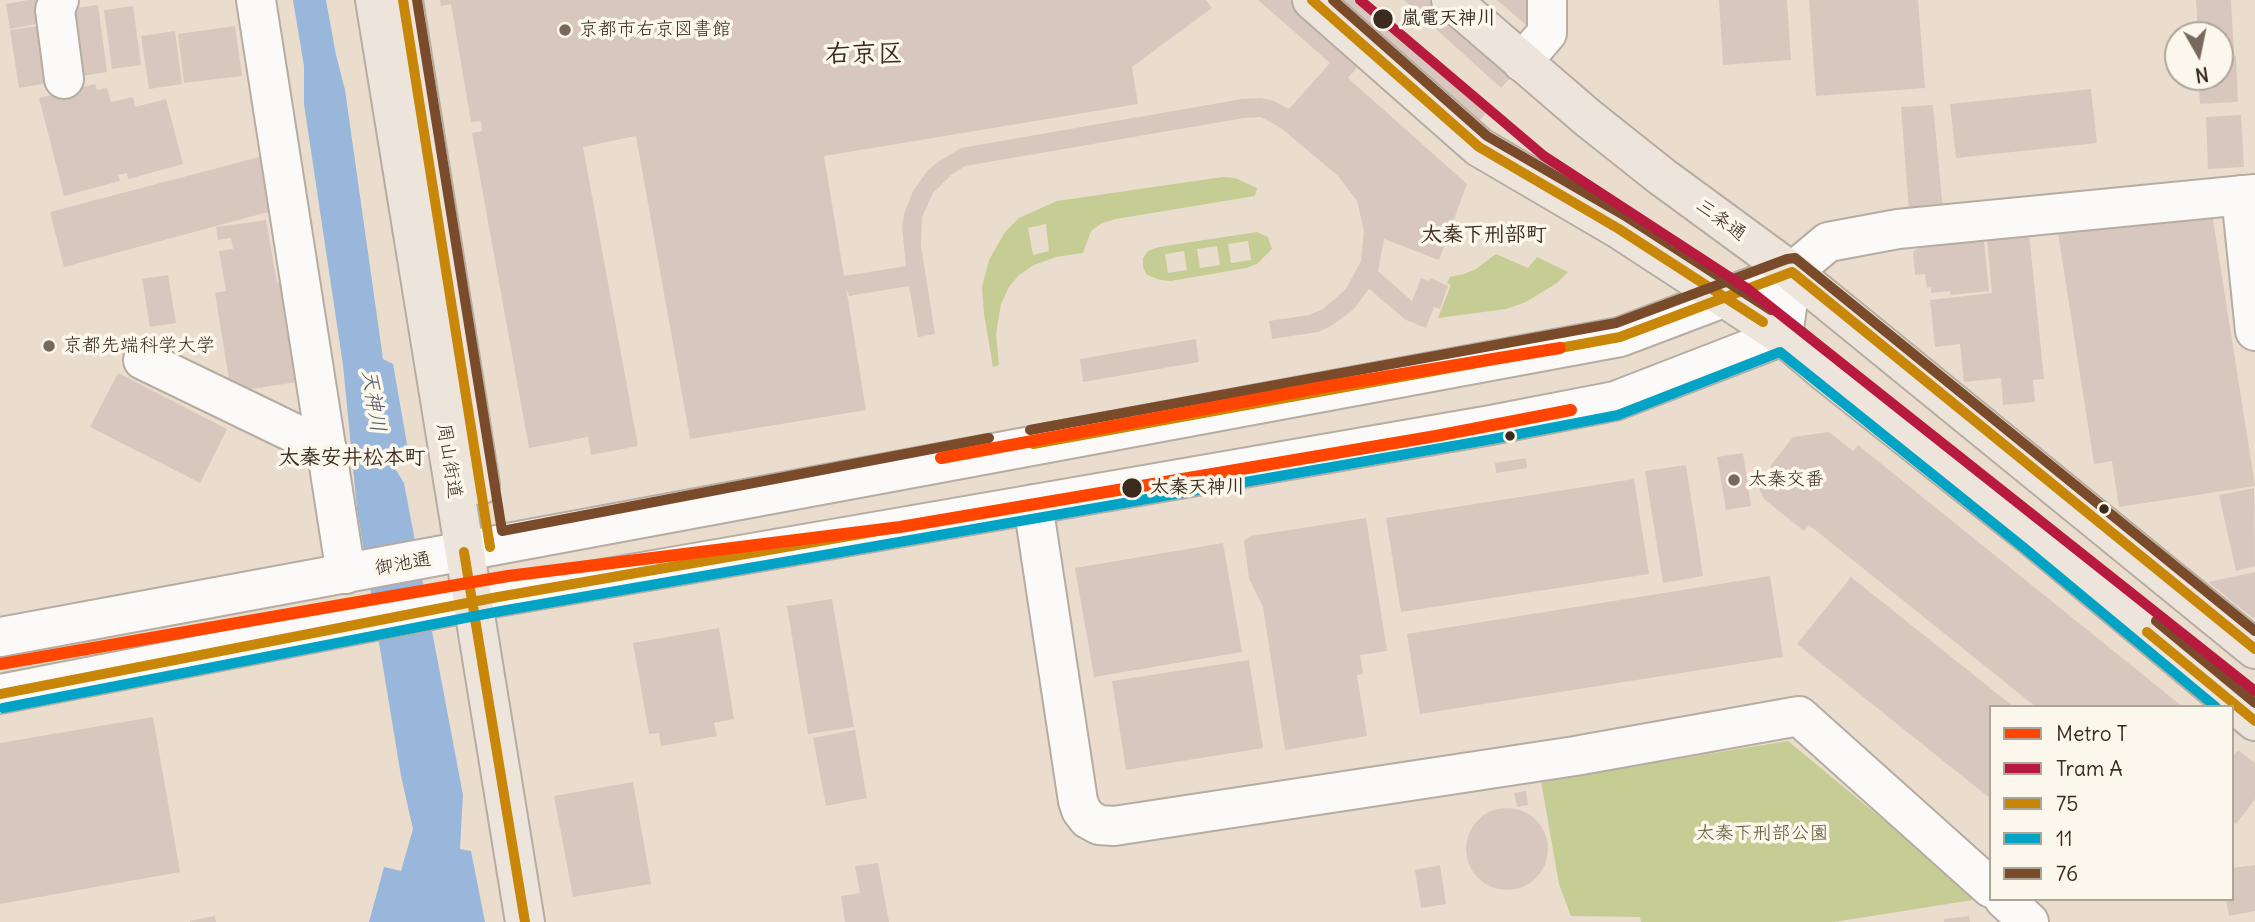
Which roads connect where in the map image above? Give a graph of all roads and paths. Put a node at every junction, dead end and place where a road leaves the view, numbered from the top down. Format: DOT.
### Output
graph roads {
  1 [pos="59,0"];
  2 [pos="257,0"];
  3 [pos="375,0"];
  4 [pos="403,0"];
  5 [pos="1312,0"];
  6 [pos="1451,0"];
  7 [pos="1547,0"];
  8 [pos="1522,62"];
  9 [pos="64,79"];
  10 [pos="2248,194"];
  11 [pos="1792,272"];
  12 [pos="1726,297"];
  13 [pos="2255,331"];
  14 [pos="1783,336"];
  15 [pos="143,360"];
  16 [pos="327,449"];
  17 [pos="1033,504"];
  18 [pos="463,552"];
  19 [pos="350,574"];
  20 [pos="471,602"];
  21 [pos="0,637"];
  22 [pos="2255,649"];
  23 [pos="0,694"];
  24 [pos="2255,721"];
  25 [pos="1989,886"];
  26 [pos="2006,901"];
  27 [pos="525,922"];
  28 [pos="552,922"];
  29 [pos="2029,922"];
  1 -- 9 [label="street"];
  2 -- 16 [label="street"];
  3 -- 18 [label="main road, 周山街道"];
  4 -- 18 [label="main road, 周山街道"];
  5 -- 12 [label="main road"];
  6 -- 8 [label="main road, 三条通"];
  7 -- 8 [label="street"];
  8 -- 11 [label="main road, 三条通"];
  10 -- 11 [label="street, 御池通"];
  10 -- 13 [label="street"];
  11 -- 12 [label="street, 御池通"];
  11 -- 14 [label="street"];
  11 -- 22 [label="main road, 三条通"];
  12 -- 14 [label="main road"];
  12 -- 18 [label="street, 御池通"];
  14 -- 17 [label="street"];
  14 -- 24 [label="main road"];
  15 -- 16 [label="street"];
  16 -- 19 [label="street"];
  17 -- 20 [label="street"];
  17 -- 25 [label="street"];
  18 -- 19 [label="street, 御池通"];
  18 -- 20 [label="main road, 周山街道"];
  19 -- 21 [label="street, 御池通"];
  20 -- 23 [label="street"];
  20 -- 27 [label="main road, 周山街道"];
  20 -- 28 [label="main road, 周山街道"];
  26 -- 29 [label="street"];
}
